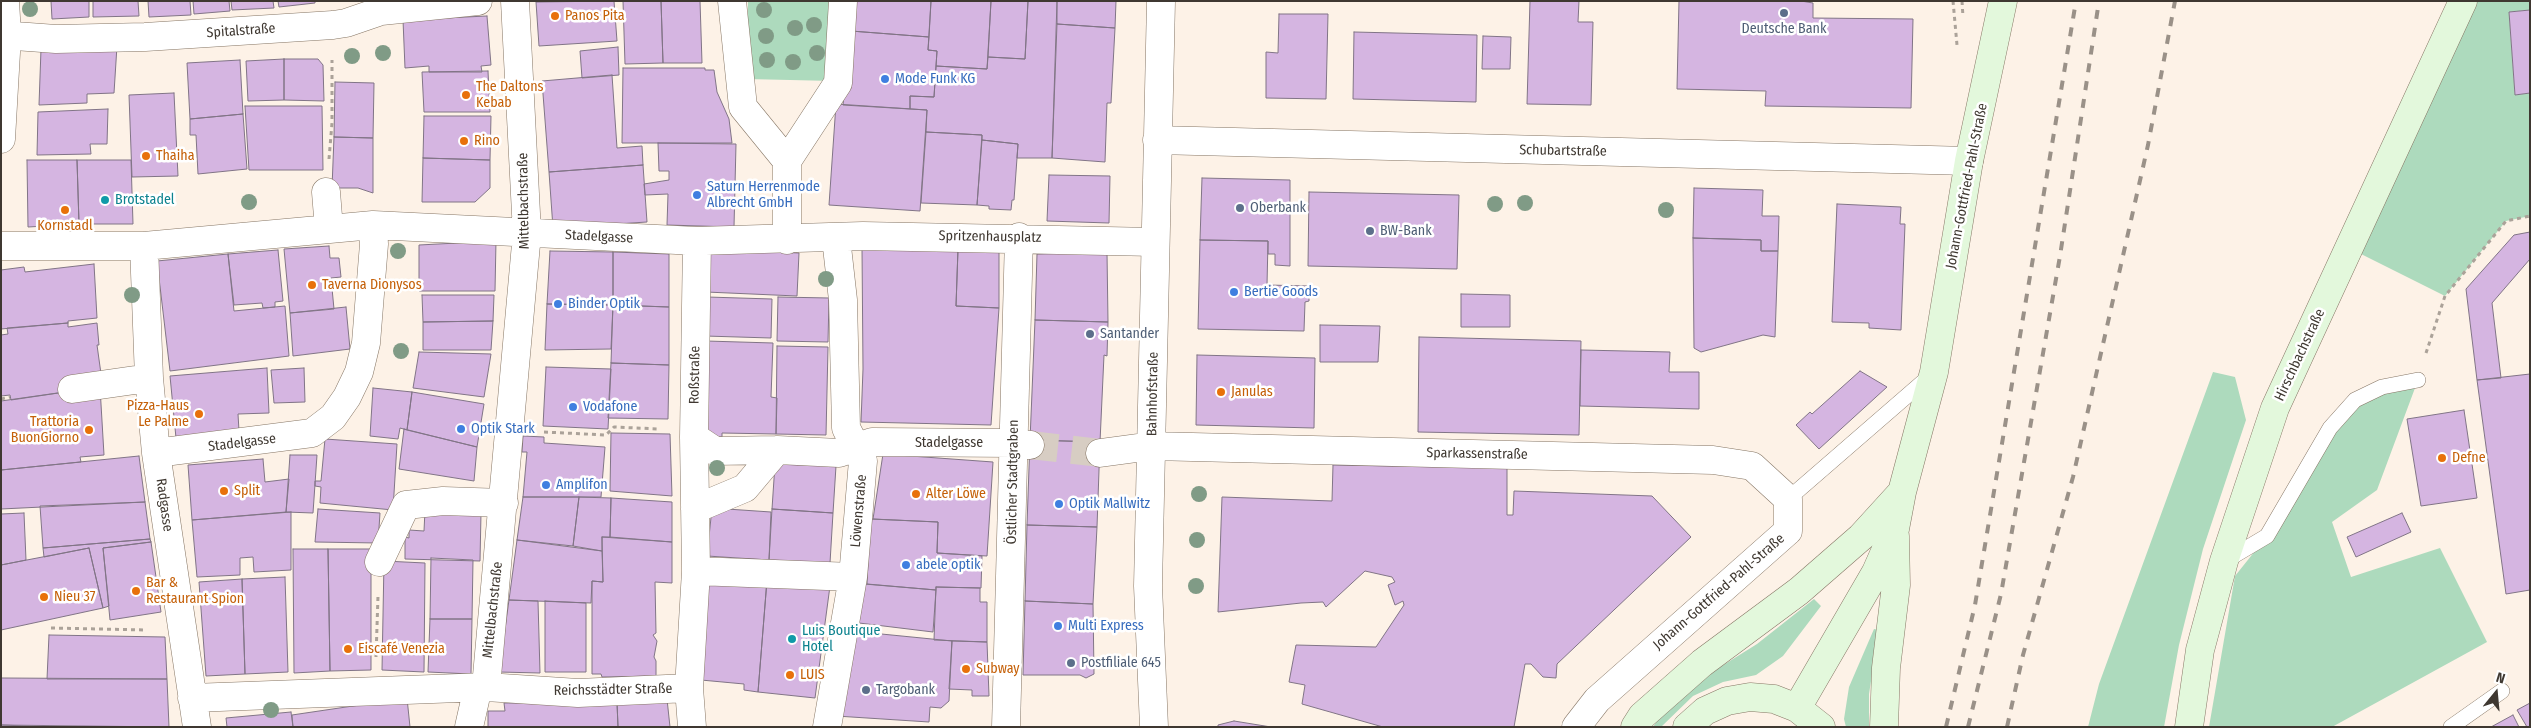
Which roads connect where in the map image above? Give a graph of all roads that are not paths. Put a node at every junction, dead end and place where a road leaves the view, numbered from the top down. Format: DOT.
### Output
graph roads {
  1 [pos="5,1"];
  2 [pos="478,1"];
  3 [pos="515,1"];
  4 [pos="732,1"];
  5 [pos="844,1"];
  6 [pos="1161,1"];
  7 [pos="2003,1"];
  8 [pos="2463,1"];
  9 [pos="4,35"];
  10 [pos="1,138"];
  11 [pos="1157,140"];
  12 [pos="787,161"];
  13 [pos="1969,161"];
  14 [pos="326,192"];
  15 [pos="373,225"];
  16 [pos="329,229"];
  17 [pos="527,233"];
  18 [pos="1019,237"];
  19 [pos="830,238"];
  20 [pos="788,240"];
  21 [pos="697,241"];
  22 [pos="1155,242"];
  23 [pos="1,246"];
  24 [pos="144,246"];
  25 [pos="1934,372"];
  26 [pos="149,378"];
  27 [pos="2418,380"];
  28 [pos="72,389"];
  29 [pos="694,434"];
  30 [pos="1022,444"];
  31 [pos="855,446"];
  32 [pos="1152,446"];
  33 [pos="778,450"];
  34 [pos="156,453"];
  35 [pos="1100,453"];
  36 [pos="1902,492"];
  37 [pos="1788,499"];
  38 [pos="504,503"];
  39 [pos="695,508"];
  40 [pos="1895,529"];
  41 [pos="2224,561"];
  42 [pos="379,562"];
  43 [pos="696,571"];
  44 [pos="854,577"];
  45 [pos="482,687"];
  46 [pos="689,688"];
  47 [pos="2502,691"];
  48 [pos="192,698"];
  49 [pos="1797,708"];
  50 [pos="197,727"];
  51 [pos="469,727"];
  52 [pos="692,727"];
  53 [pos="827,727"];
  54 [pos="1006,727"];
  55 [pos="1154,727"];
  56 [pos="1576,727"];
  57 [pos="1635,727"];
  58 [pos="1687,727"];
  59 [pos="1821,727"];
  60 [pos="1884,727"];
  61 [pos="2189,727"];
  62 [pos="2451,727"];
  1 -- 9 [label="street"];
  2 -- 9 [label="street, Spitalstraße"];
  3 -- 17 [label="street, Mittelbachstraße"];
  4 -- 12 [label="street"];
  5 -- 12 [label="street"];
  6 -- 11 [label="street, Bahnhofstraße"];
  7 -- 13 [label="main road, Johann-Gottfried-Pahl-Straße"];
  8 -- 41 [label="main road, Hirschbachstraße"];
  9 -- 10 [label="street"];
  11 -- 13 [label="street, Schubartstraße"];
  11 -- 22 [label="street, Bahnhofstraße"];
  12 -- 20 [label="street"];
  13 -- 25 [label="main road, Johann-Gottfried-Pahl-Straße"];
  14 -- 16 [label="street"];
  15 -- 16 [label="street, Stadelgasse"];
  15 -- 17 [label="street, Stadelgasse"];
  15 -- 34 [label="street, Stadelgasse"];
  16 -- 24 [label="street, Stadelgasse"];
  17 -- 21 [label="street, Stadelgasse"];
  17 -- 38 [label="street, Mittelbachstraße"];
  18 -- 19 [label="street, Spritzenhausplatz"];
  18 -- 22 [label="street, Spritzenhausplatz"];
  18 -- 30 [label="street, Östlicher Stadtgraben"];
  19 -- 20 [label="street, Stadelgasse"];
  19 -- 31 [label="street, Löwenstraße"];
  20 -- 21 [label="street, Stadelgasse"];
  21 -- 29 [label="street, Roßstraße"];
  22 -- 32 [label="street, Bahnhofstraße"];
  23 -- 24 [label="street, Stadelgasse"];
  24 -- 26 [label="street, Radgasse"];
  25 -- 36 [label="main road, Johann-Gottfried-Pahl-Straße"];
  25 -- 37 [label="lane"];
  26 -- 28 [label="street"];
  26 -- 34 [label="street, Radgasse"];
  27 -- 41 [label="lane"];
  29 -- 33 [label="street, Stadelgasse"];
  29 -- 39 [label="street, Roßstraße"];
  30 -- 31 [label="street, Stadelgasse"];
  30 -- 54 [label="street, Östlicher Stadtgraben"];
  31 -- 33 [label="street, Stadelgasse"];
  31 -- 44 [label="street, Löwenstraße"];
  32 -- 35 [label="street"];
  32 -- 37 [label="street, Sparkassenstraße"];
  32 -- 55 [label="street, Bahnhofstraße"];
  33 -- 39 [label="street"];
  34 -- 48 [label="street, Radgasse"];
  36 -- 40 [label="main road, Johann-Gottfried-Pahl-Straße"];
  36 -- 57 [label="main road"];
  37 -- 56 [label="street, Johann-Gottfried-Pahl-Straße"];
  38 -- 42 [label="street"];
  38 -- 45 [label="street, Mittelbachstraße"];
  39 -- 43 [label="street, Roßstraße"];
  40 -- 49 [label="main road, Johann-Gottfried-Pahl-Straße"];
  40 -- 60 [label="main road"];
  41 -- 61 [label="main road, Hirschbachstraße"];
  43 -- 44 [label="street"];
  43 -- 46 [label="street, Roßstraße"];
  44 -- 53 [label="street, Löwenstraße"];
  45 -- 46 [label="street, Reichsstädter Straße"];
  45 -- 48 [label="street, Reichsstädter Straße"];
  45 -- 51 [label="street"];
  46 -- 52 [label="street, Roßstraße"];
  47 -- 62 [label="lane"];
  48 -- 50 [label="street, Radgasse"];
  49 -- 58 [label="main road"];
  49 -- 59 [label="main road"];
}
